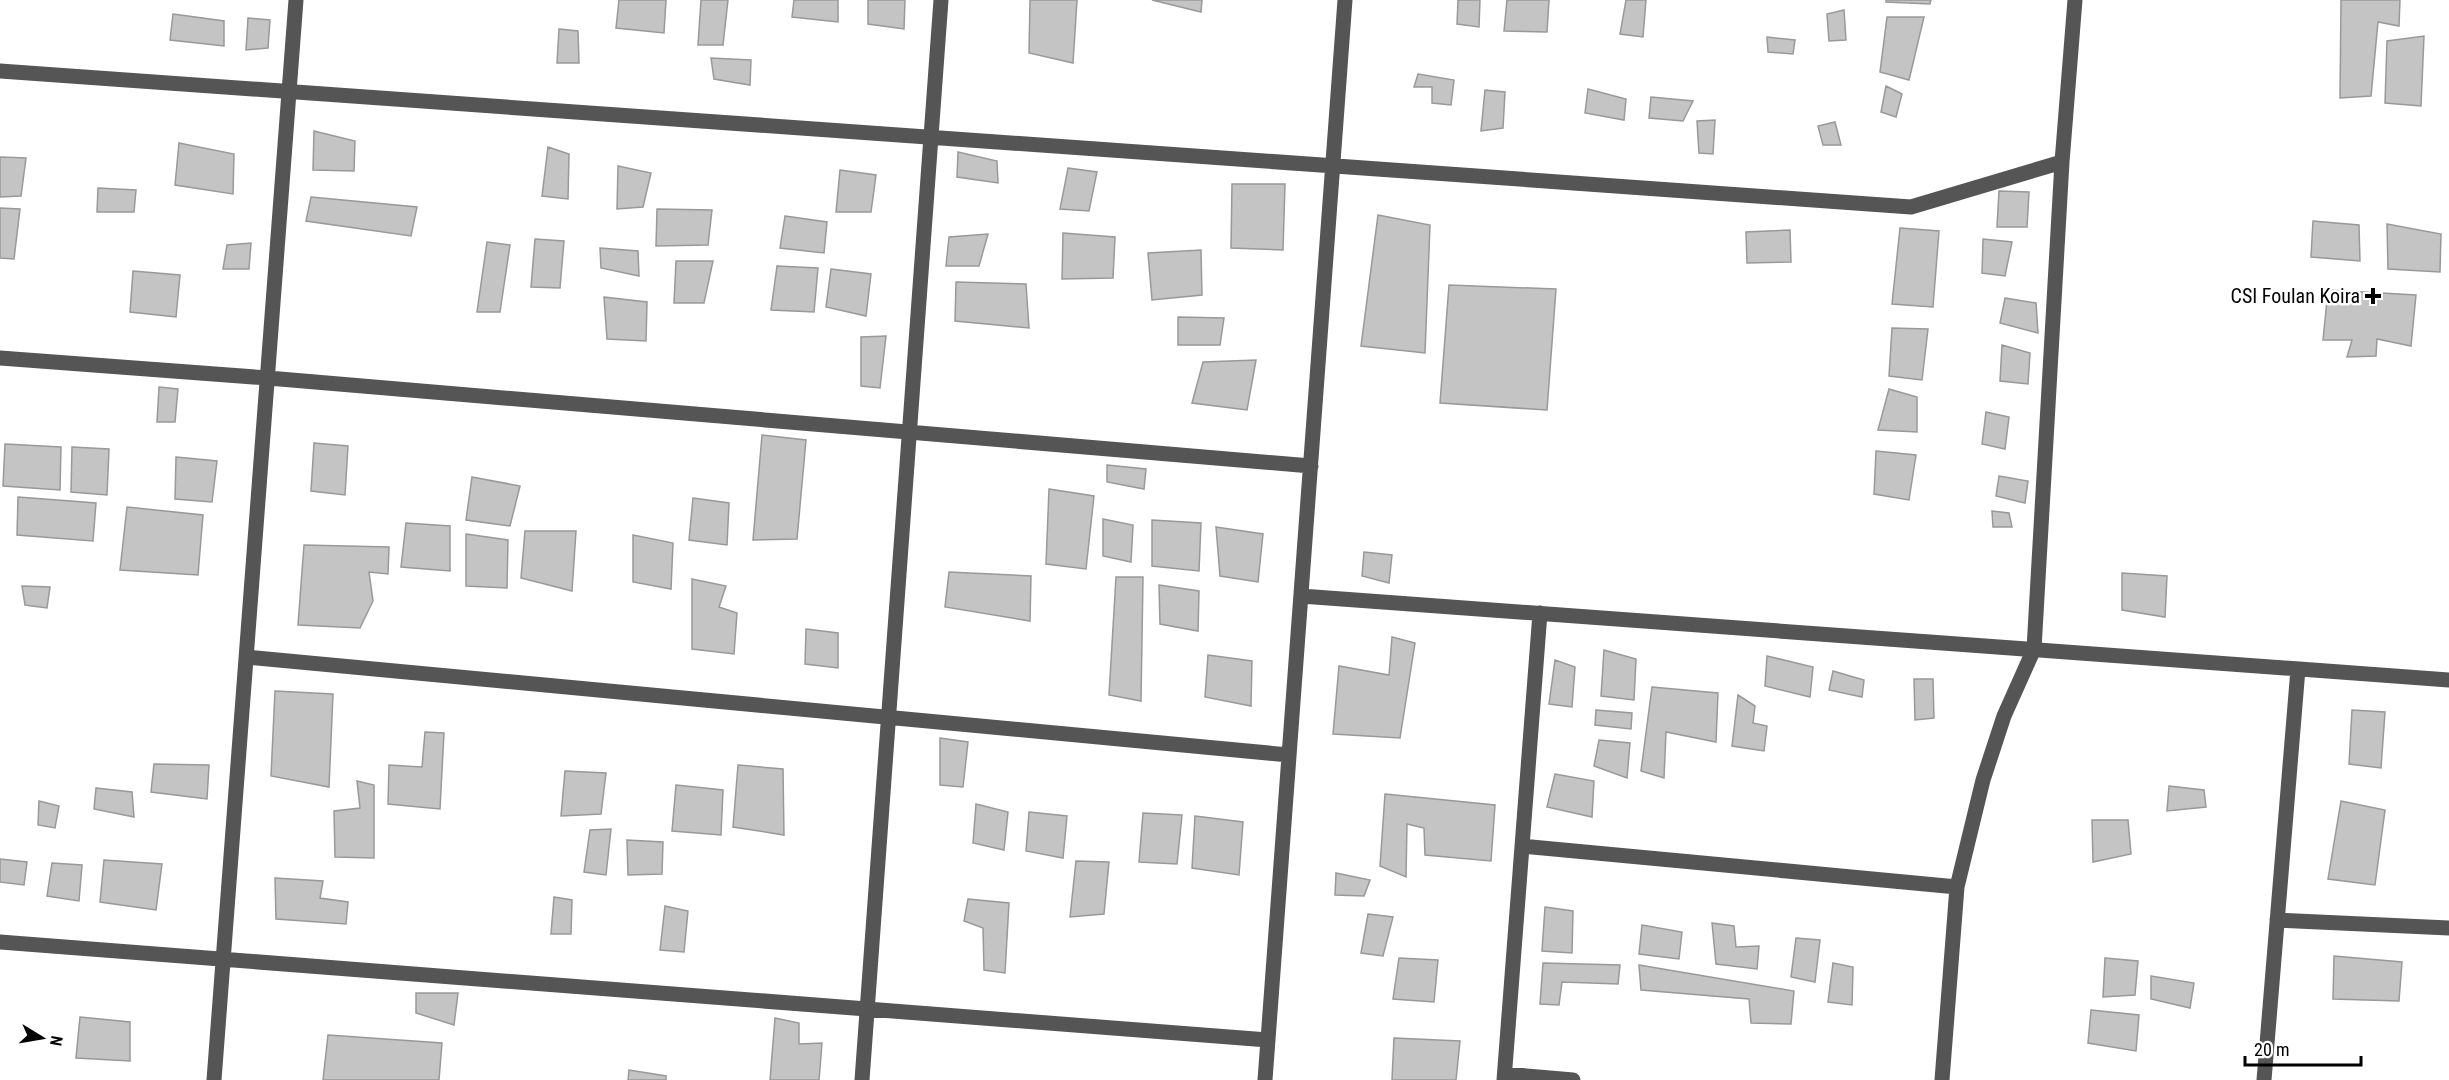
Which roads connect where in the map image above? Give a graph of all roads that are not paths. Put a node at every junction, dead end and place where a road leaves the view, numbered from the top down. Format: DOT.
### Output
graph roads {
  1 [pos="296,0"];
  2 [pos="941,0"];
  3 [pos="1345,0"];
  4 [pos="2075,0"];
  5 [pos="0,70"];
  6 [pos="289,91"];
  7 [pos="930,137"];
  8 [pos="2062,162"];
  9 [pos="1332,165"];
  10 [pos="0,358"];
  11 [pos="268,378"];
  12 [pos="910,432"];
  13 [pos="1311,466"];
  14 [pos="1301,596"];
  15 [pos="1540,613"];
  16 [pos="2034,649"];
  17 [pos="247,657"];
  18 [pos="2298,669"];
  19 [pos="2449,680"];
  20 [pos="889,717"];
  21 [pos="1289,755"];
  22 [pos="1522,846"];
  23 [pos="1957,887"];
  24 [pos="2277,920"];
  25 [pos="2449,928"];
  26 [pos="0,942"];
  27 [pos="224,960"];
  28 [pos="867,1010"];
  29 [pos="1268,1041"];
  30 [pos="1504,1077"];
  31 [pos="214,1080"];
  32 [pos="862,1080"];
  33 [pos="1265,1080"];
  34 [pos="1573,1080"];
  35 [pos="1942,1080"];
  36 [pos="2264,1080"];
  1 -- 6 [label="street"];
  2 -- 7 [label="street"];
  3 -- 9 [label="street"];
  4 -- 8 [label="street"];
  5 -- 6 [label="street"];
  6 -- 7 [label="street"];
  6 -- 11 [label="street"];
  7 -- 9 [label="street"];
  7 -- 12 [label="street"];
  8 -- 9 [label="street"];
  8 -- 16 [label="street"];
  9 -- 13 [label="street"];
  10 -- 11 [label="street"];
  11 -- 12 [label="street"];
  11 -- 17 [label="street"];
  12 -- 13 [label="street"];
  12 -- 20 [label="street"];
  13 -- 14 [label="street"];
  14 -- 15 [label="street"];
  14 -- 21 [label="street"];
  15 -- 16 [label="street"];
  15 -- 22 [label="street"];
  16 -- 18 [label="street"];
  16 -- 23 [label="street"];
  17 -- 20 [label="street"];
  17 -- 27 [label="street"];
  18 -- 19 [label="street"];
  18 -- 24 [label="street"];
  20 -- 21 [label="street"];
  20 -- 28 [label="street"];
  21 -- 29 [label="street"];
  22 -- 23 [label="street"];
  22 -- 30 [label="street"];
  23 -- 35 [label="street"];
  24 -- 25 [label="street"];
  24 -- 36 [label="street"];
  26 -- 27 [label="street"];
  27 -- 28 [label="street"];
  27 -- 31 [label="street"];
  28 -- 29 [label="street"];
  28 -- 32 [label="street"];
  29 -- 33 [label="street"];
  30 -- 34 [label="street"];
}
